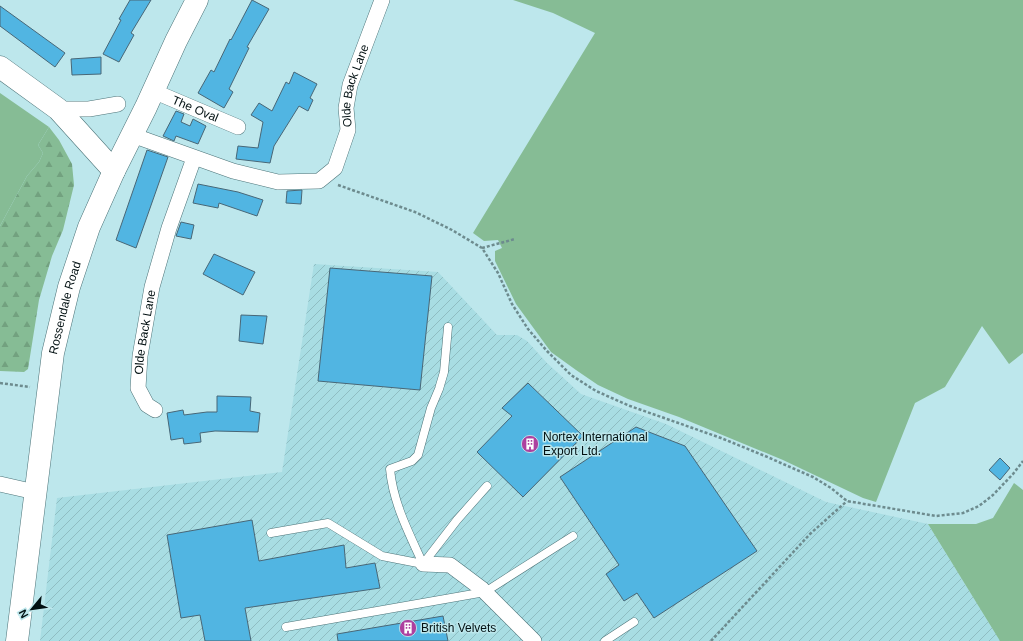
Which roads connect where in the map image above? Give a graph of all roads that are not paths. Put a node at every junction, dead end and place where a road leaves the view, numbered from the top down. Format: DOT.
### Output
graph roads {
  1 [pos="197,0"];
  2 [pos="382,0"];
  3 [pos="0,67"];
  4 [pos="153,91"];
  5 [pos="118,104"];
  6 [pos="58,109"];
  7 [pos="238,127"];
  8 [pos="132,135"];
  9 [pos="194,158"];
  10 [pos="114,171"];
  11 [pos="448,327"];
  12 [pos="155,410"];
  13 [pos="0,484"];
  14 [pos="487,486"];
  15 [pos="35,492"];
  16 [pos="271,533"];
  17 [pos="574,536"];
  18 [pos="423,564"];
  19 [pos="485,592"];
  20 [pos="634,622"];
  21 [pos="286,627"];
  22 [pos="18,641"];
  23 [pos="534,641"];
  24 [pos="605,641"];
  1 -- 4 [label="main road, Rossendale Road"];
  2 -- 9 [label="street, Olde Back Lane"];
  3 -- 6 [label="main road"];
  4 -- 7 [label="street, The Oval"];
  4 -- 8 [label="main road, Rossendale Road"];
  5 -- 6 [label="street"];
  6 -- 10 [label="main road"];
  8 -- 9 [label="street"];
  8 -- 10 [label="main road, Rossendale Road"];
  9 -- 12 [label="street, Olde Back Lane"];
  10 -- 15 [label="main road, Rossendale Road"];
  11 -- 18 [label="lane"];
  13 -- 15 [label="street"];
  14 -- 18 [label="lane"];
  15 -- 22 [label="main road, Rossendale Road"];
  16 -- 18 [label="lane"];
  17 -- 19 [label="lane"];
  18 -- 19 [label="street"];
  19 -- 21 [label="lane"];
  19 -- 23 [label="street"];
  20 -- 24 [label="lane"];
}
